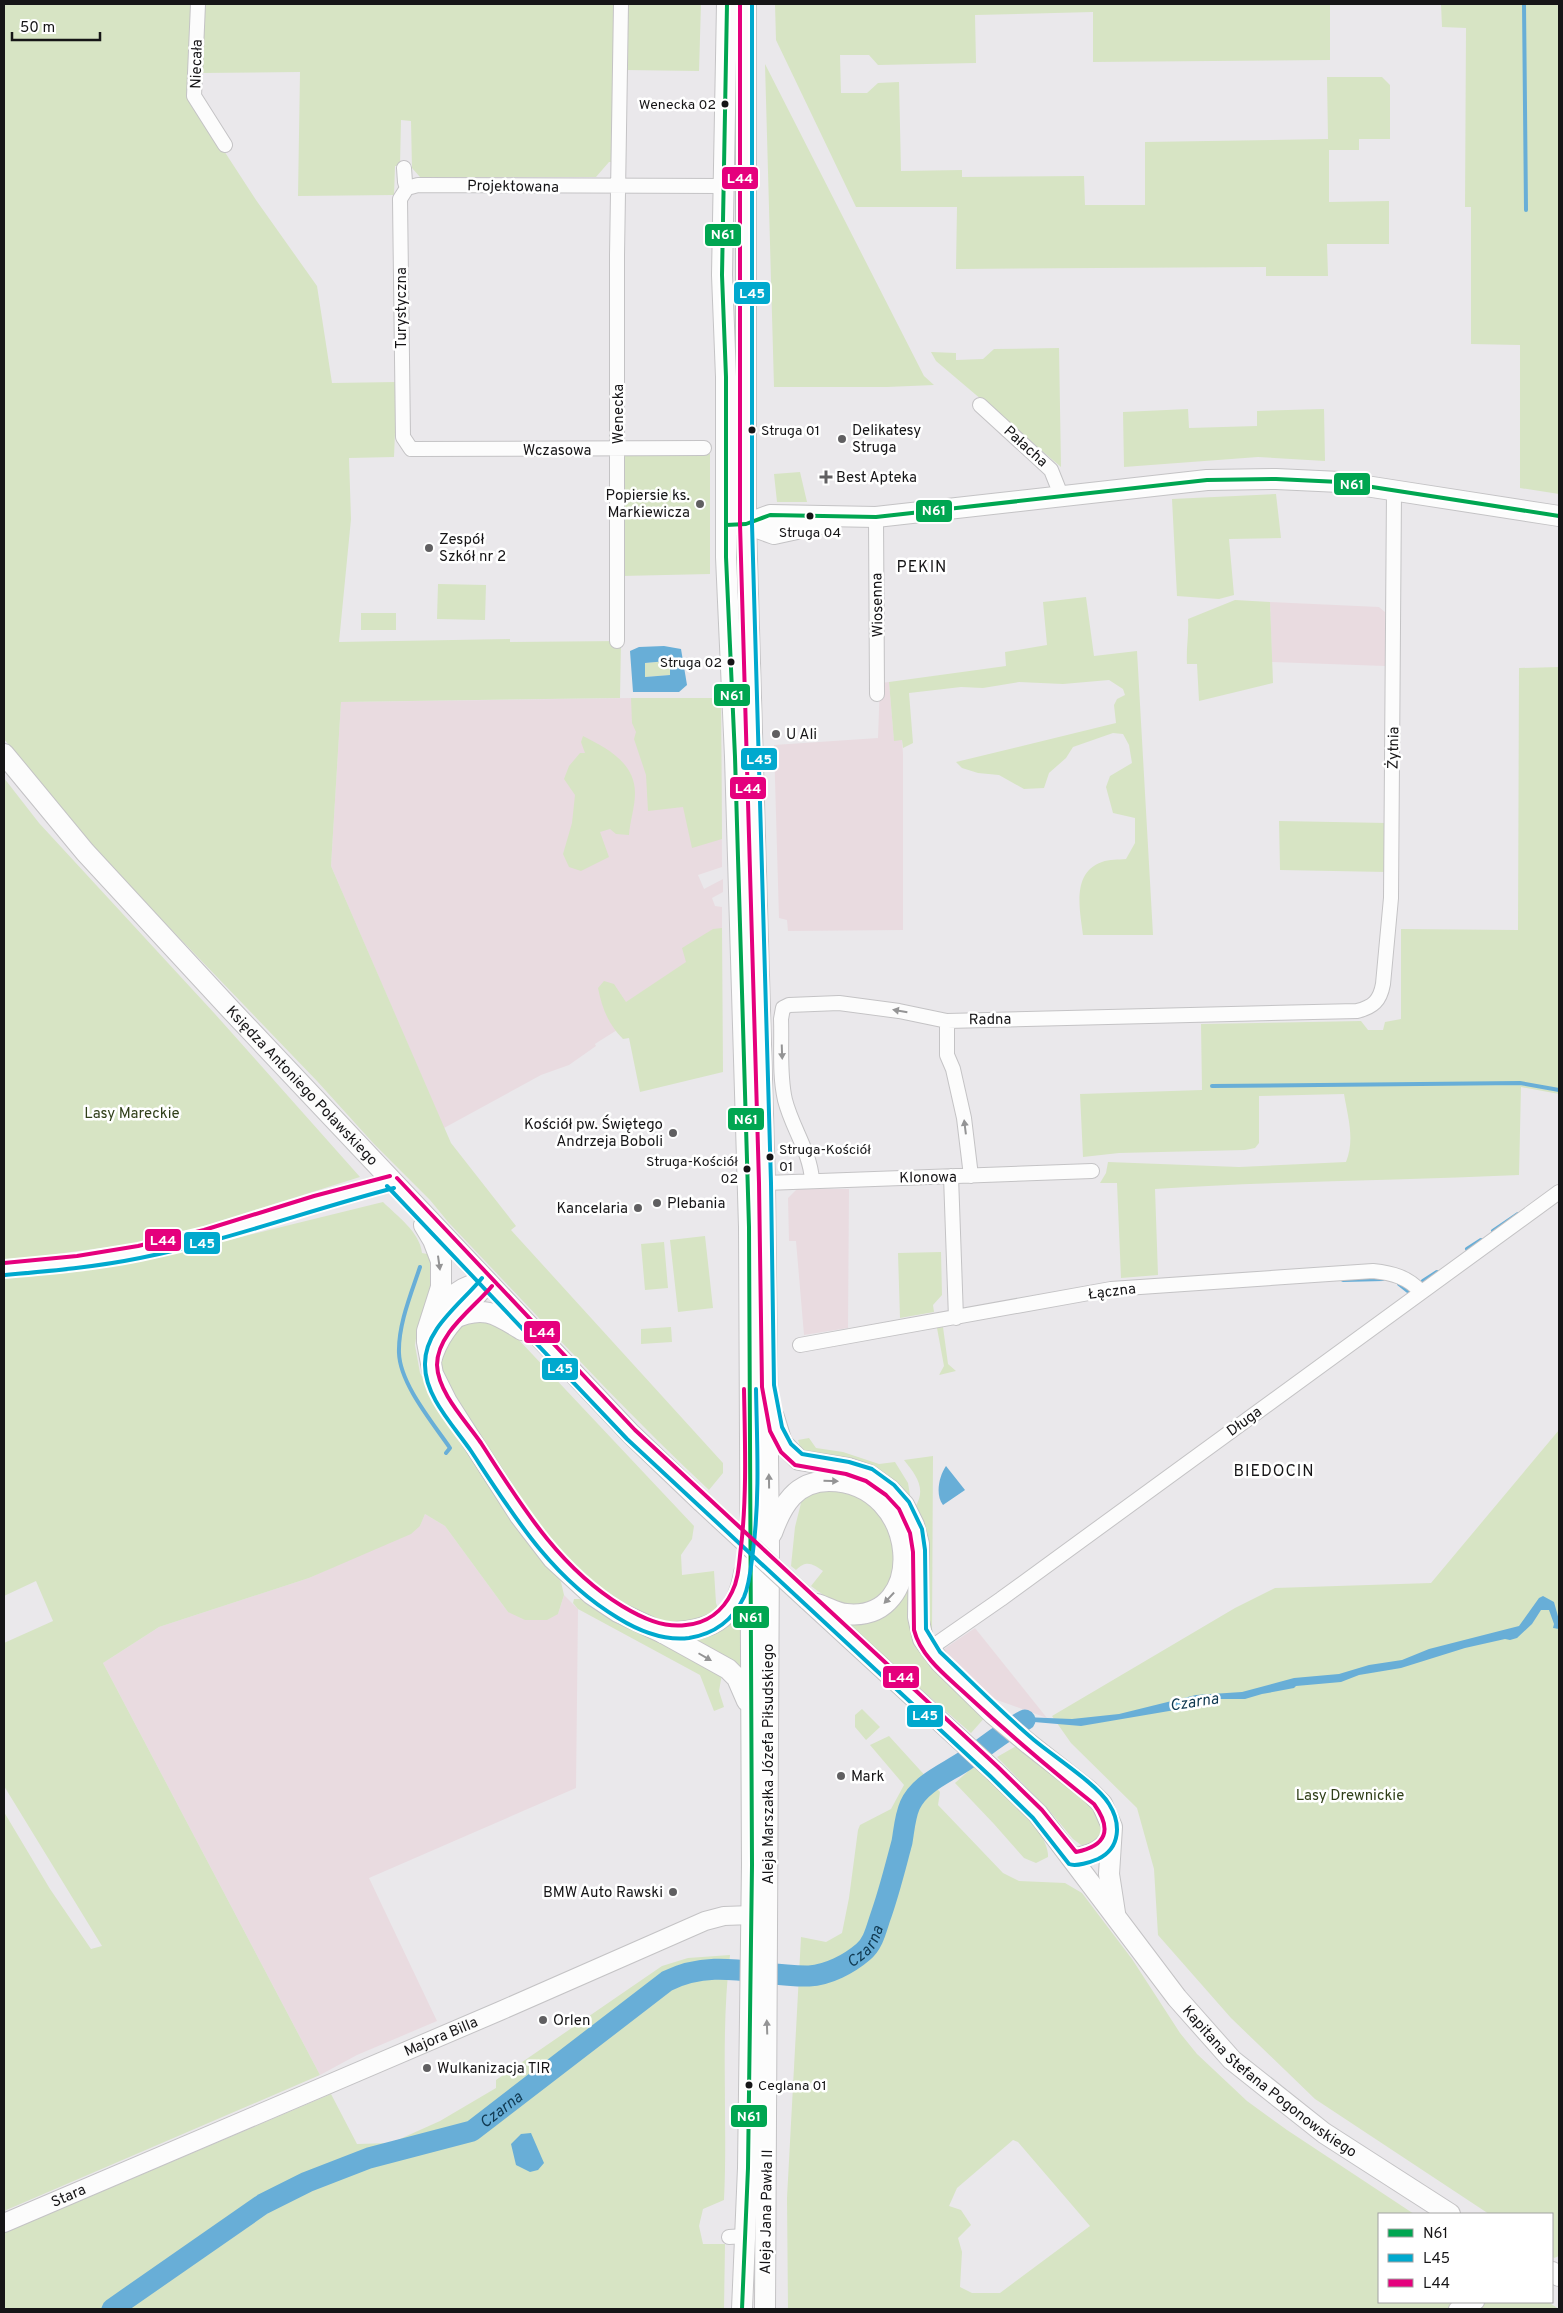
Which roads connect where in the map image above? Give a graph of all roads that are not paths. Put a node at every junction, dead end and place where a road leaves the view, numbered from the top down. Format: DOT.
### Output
graph roads {
  1 [pos="198,4"];
  2 [pos="621,4"];
  3 [pos="741,5"];
  4 [pos="225,145"];
  5 [pos="404,168"];
  6 [pos="723,186"];
  7 [pos="619,187"];
  8 [pos="407,188"];
  9 [pos="980,405"];
  10 [pos="704,448"];
  11 [pos="411,449"];
  12 [pos="618,449"];
  13 [pos="1394,491"];
  14 [pos="1061,495"];
  15 [pos="876,516"];
  16 [pos="1559,516"];
  17 [pos="746,524"];
  18 [pos="726,525"];
  19 [pos="617,641"];
  20 [pos="877,694"];
  21 [pos="4,754"];
  22 [pos="1375,1003"];
  23 [pos="948,1020"];
  24 [pos="1092,1171"];
  25 [pos="951,1176"];
  26 [pos="971,1176"];
  27 [pos="812,1180"];
  28 [pos="392,1182"];
  29 [pos="765,1182"];
  30 [pos="1559,1192"];
  31 [pos="412,1204"];
  32 [pos="4,1269"];
  33 [pos="487,1282"];
  34 [pos="1421,1292"];
  35 [pos="431,1318"];
  36 [pos="956,1318"];
  37 [pos="452,1319"];
  38 [pos="800,1345"];
  39 [pos="548,1346"];
  40 [pos="430,1365"];
  41 [pos="768,1386"];
  42 [pos="751,1524"];
  43 [pos="769,1547"];
  44 [pos="808,1600"];
  45 [pos="663,1633"];
  46 [pos="929,1649"];
  47 [pos="751,1713"];
  48 [pos="1111,1837"];
  49 [pos="1073,1859"];
  50 [pos="752,1915"];
  51 [pos="1116,1920"];
  52 [pos="759,1956"];
  53 [pos="758,1996"];
  54 [pos="131,2167"];
  55 [pos="1448,2213"];
  56 [pos="4,2223"];
  57 [pos="1474,2303"];
  58 [pos="742,2309"];
  59 [pos="765,2309"];
  60 [pos="1456,2309"];
  1 -- 4 [label="street, Niecała"];
  2 -- 7 [label="street, Wenecka"];
  3 -- 6 [label="main road, Aleja Marszałka Józefa Piłsudskiego"];
  3 -- 17 [label="main road, Aleja Marszałka Józefa Piłsudskiego"];
  5 -- 8 [label="street, Turystyczna"];
  6 -- 7 [label="street"];
  6 -- 18 [label="main road, Aleja Marszałka Józefa Piłsudskiego"];
  7 -- 8 [label="street, Projektowana"];
  7 -- 12 [label="street, Wenecka"];
  8 -- 11 [label="street, Turystyczna"];
  9 -- 14 [label="street, Pałacha"];
  10 -- 12 [label="street, Wczasowa"];
  11 -- 12 [label="street, Wczasowa"];
  12 -- 19 [label="street, Wenecka"];
  13 -- 14 [label="main road"];
  13 -- 16 [label="main road"];
  13 -- 22 [label="street, Żytnia"];
  14 -- 15 [label="main road"];
  15 -- 17 [label="main road"];
  15 -- 20 [label="street, Wiosenna"];
  17 -- 18 [label="main road"];
  17 -- 29 [label="main road, Aleja Marszałka Józefa Piłsudskiego"];
  18 -- 42 [label="main road, Aleja Marszałka Józefa Piłsudskiego"];
  21 -- 28 [label="main road, Księdza Antoniego Poławskiego"];
  22 -- 23 [label="street, Radna"];
  26 -- 23 [label="street, one-way"];
  23 -- 27 [label="street, Radna, one-way"];
  24 -- 26 [label="street, Klonowa"];
  25 -- 26 [label="street, Klonowa"];
  25 -- 27 [label="street, Klonowa"];
  25 -- 36 [label="street"];
  27 -- 29 [label="street, Klonowa"];
  28 -- 31 [label="main road, Księdza Antoniego Poławskiego"];
  28 -- 32 [label="street"];
  29 -- 41 [label="main road, Aleja Marszałka Józefa Piłsudskiego"];
  30 -- 34 [label="street, Długa"];
  31 -- 33 [label="main road, Księdza Antoniego Poławskiego"];
  31 -- 35 [label="main road, one-way"];
  33 -- 35 [label="main road"];
  33 -- 37 [label="main road"];
  33 -- 39 [label="main road, Księdza Antoniego Poławskiego"];
  34 -- 36 [label="street, Łączna"];
  34 -- 46 [label="street, Długa"];
  35 -- 40 [label="main road"];
  36 -- 38 [label="street, Łączna"];
  37 -- 39 [label="main road"];
  37 -- 40 [label="main road"];
  39 -- 44 [label="main road, Księdza Antoniego Poławskiego, bridge"];
  40 -- 45 [label="main road"];
  43 -- 41 [label="main road, Aleja Marszałka Józefa Piłsudskiego, one-way"];
  41 -- 46 [label="main road"];
  42 -- 45 [label="main road"];
  42 -- 47 [label="main road, Aleja Marszałka Józefa Piłsudskiego"];
  43 -- 44 [label="main road, one-way"];
  43 -- 52 [label="main road, Aleja Marszałka Józefa Piłsudskiego"];
  44 -- 49 [label="main road, Księdza Antoniego Poławskiego"];
  45 -- 47 [label="main road, one-way"];
  46 -- 48 [label="main road"];
  47 -- 50 [label="main road, Aleja Marszałka Józefa Piłsudskiego"];
  48 -- 49 [label="main road"];
  48 -- 51 [label="main road"];
  49 -- 51 [label="main road, Księdza Antoniego Poławskiego"];
  50 -- 52 [label="main road, Aleja Marszałka Józefa Piłsudskiego"];
  50 -- 54 [label="street, Majora Billa"];
  51 -- 55 [label="main road, Kapitana Stefana Pogonowskiego"];
  52 -- 53 [label="main road, Aleja Marszałka Józefa Piłsudskiego"];
  53 -- 58 [label="main road, Aleja Jana Pawła II"];
  59 -- 53 [label="main road, Aleja Jana Pawła II, one-way"];
  54 -- 56 [label="street, Stara"];
  57 -- 60 [label="street"];
}
